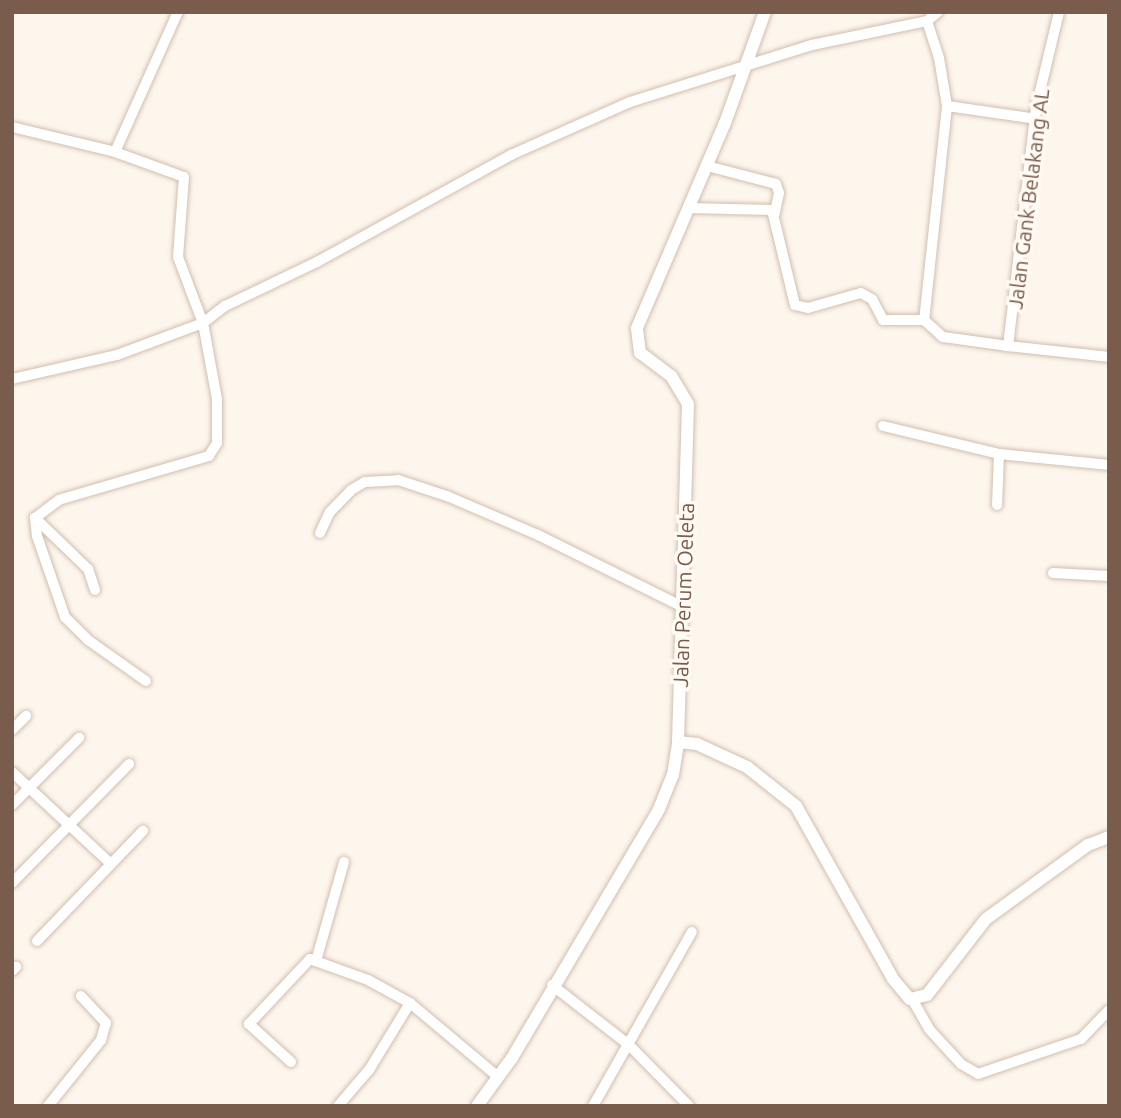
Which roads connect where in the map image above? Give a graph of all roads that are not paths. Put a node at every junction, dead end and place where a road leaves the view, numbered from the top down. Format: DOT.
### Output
graph roads {
  1 [pos="178,12"];
  2 [pos="765,12"];
  3 [pos="938,12"];
  4 [pos="1059,12"];
  5 [pos="927,20"];
  6 [pos="741,71"];
  7 [pos="947,106"];
  8 [pos="1037,119"];
  9 [pos="12,127"];
  10 [pos="115,152"];
  11 [pos="707,166"];
  12 [pos="688,208"];
  13 [pos="773,218"];
  14 [pos="925,320"];
  15 [pos="203,323"];
  16 [pos="1008,346"];
  17 [pos="1109,357"];
  18 [pos="12,379"];
  19 [pos="883,426"];
  20 [pos="999,454"];
  21 [pos="1109,465"];
  22 [pos="997,505"];
  23 [pos="35,518"];
  24 [pos="320,533"];
  25 [pos="1053,573"];
  26 [pos="1109,576"];
  27 [pos="95,590"];
  28 [pos="683,607"];
  29 [pos="146,681"];
  30 [pos="26,716"];
  31 [pos="12,730"];
  32 [pos="79,738"];
  33 [pos="678,742"];
  34 [pos="129,764"];
  35 [pos="12,772"];
  36 [pos="29,788"];
  37 [pos="12,805"];
  38 [pos="69,825"];
  39 [pos="143,831"];
  40 [pos="1109,837"];
  41 [pos="344,862"];
  42 [pos="111,864"];
  43 [pos="12,883"];
  44 [pos="692,932"];
  45 [pos="37,941"];
  46 [pos="316,961"];
  47 [pos="552,985"];
  48 [pos="81,996"];
  49 [pos="912,999"];
  50 [pos="410,1003"];
  51 [pos="1109,1010"];
  52 [pos="629,1045"];
  53 [pos="291,1062"];
  54 [pos="497,1076"];
  55 [pos="48,1106"];
  56 [pos="338,1106"];
  57 [pos="477,1106"];
  58 [pos="593,1106"];
  59 [pos="689,1106"];
  1 -- 10 [label="street"];
  2 -- 6 [label="street"];
  3 -- 5 [label="street"];
  4 -- 8 [label="street, Jalan Gank Belakang AL"];
  5 -- 6 [label="street"];
  5 -- 7 [label="street"];
  6 -- 11 [label="street, Jalan Perum Oeleta"];
  6 -- 15 [label="street"];
  7 -- 8 [label="street"];
  7 -- 14 [label="street"];
  8 -- 16 [label="street, Jalan Gank Belakang AL"];
  9 -- 10 [label="street"];
  10 -- 15 [label="street"];
  11 -- 12 [label="street, Jalan Perum Oeleta"];
  11 -- 13 [label="street"];
  12 -- 13 [label="street"];
  12 -- 28 [label="street, Jalan Perum Oeleta"];
  13 -- 14 [label="street"];
  14 -- 16 [label="street"];
  15 -- 18 [label="street"];
  15 -- 23 [label="street"];
  16 -- 17 [label="street"];
  19 -- 20 [label="street"];
  20 -- 21 [label="street"];
  20 -- 22 [label="street"];
  23 -- 27 [label="street"];
  23 -- 29 [label="street"];
  24 -- 28 [label="street"];
  25 -- 26 [label="street"];
  28 -- 33 [label="street, Jalan Perum Oeleta"];
  30 -- 31 [label="street"];
  32 -- 36 [label="street"];
  33 -- 47 [label="street, Jalan Perum Oeleta"];
  33 -- 49 [label="street"];
  34 -- 38 [label="street"];
  35 -- 36 [label="street"];
  36 -- 37 [label="street"];
  36 -- 38 [label="street"];
  38 -- 42 [label="street"];
  38 -- 43 [label="street"];
  39 -- 42 [label="street"];
  40 -- 49 [label="street"];
  41 -- 46 [label="street"];
  42 -- 45 [label="street"];
  44 -- 52 [label="street"];
  46 -- 50 [label="street"];
  46 -- 53 [label="street"];
  47 -- 52 [label="street"];
  47 -- 54 [label="street, Jalan Perum Oeleta"];
  48 -- 55 [label="street"];
  49 -- 51 [label="street"];
  50 -- 54 [label="street"];
  50 -- 56 [label="street"];
  52 -- 58 [label="street"];
  52 -- 59 [label="street"];
  54 -- 57 [label="street, Jalan Perum Oeleta"];
}
